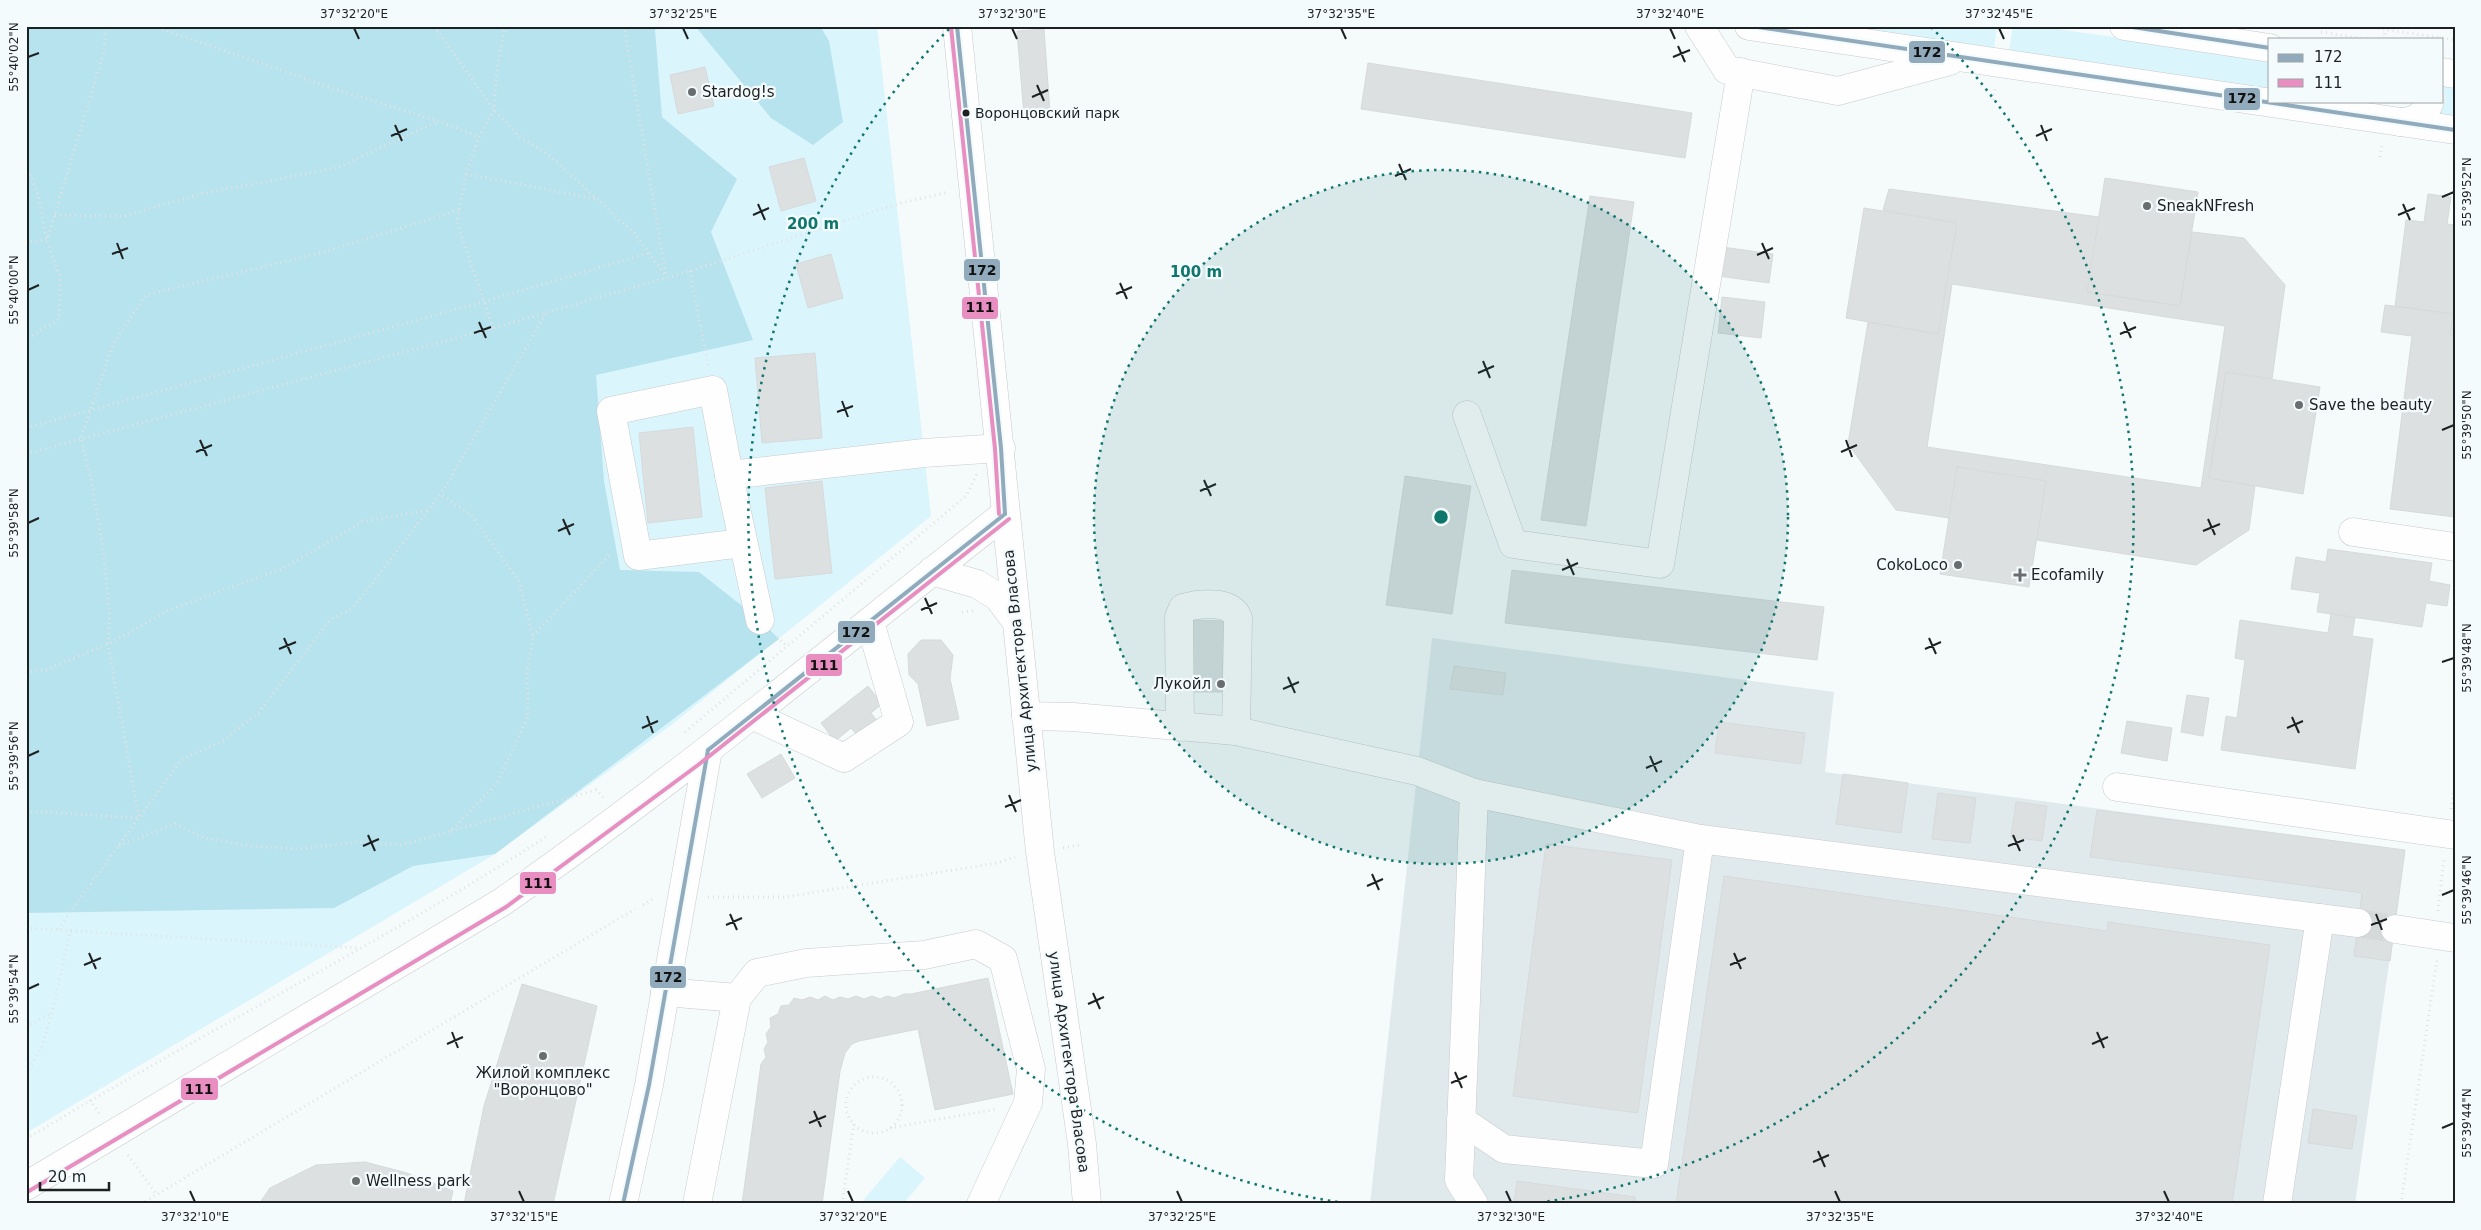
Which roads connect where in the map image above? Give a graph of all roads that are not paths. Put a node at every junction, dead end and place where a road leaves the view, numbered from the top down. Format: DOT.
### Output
graph roads {
  1 [pos="957,26"];
  2 [pos="1699,26"];
  3 [pos="1749,26"];
  4 [pos="2124,26"];
  5 [pos="2186,31"];
  6 [pos="2268,48"];
  7 [pos="1961,58"];
  8 [pos="1734,71"];
  9 [pos="2430,102"];
  10 [pos="2400,122"];
  11 [pos="2455,130"];
  12 [pos="1467,415"];
  13 [pos="989,448"];
  14 [pos="729,475"];
  15 [pos="1005,514"];
  16 [pos="2353,532"];
  17 [pos="742,543"];
  18 [pos="2455,547"];
  19 [pos="932,572"];
  20 [pos="760,620"];
  21 [pos="1016,621"];
  22 [pos="870,622"];
  23 [pos="752,715"];
  24 [pos="1026,716"];
  25 [pos="1180,727"];
  26 [pos="1236,731"];
  27 [pos="708,750"];
  28 [pos="2116,787"];
  29 [pos="1474,793"];
  30 [pos="2451,835"];
  31 [pos="1700,839"];
  32 [pos="2320,918"];
  33 [pos="2358,923"];
  34 [pos="2394,929"];
  35 [pos="2447,937"];
  36 [pos="665,992"];
  37 [pos="736,998"];
  38 [pos="1461,1120"];
  39 [pos="26,1186"];
  40 [pos="623,1204"];
  41 [pos="697,1204"];
  42 [pos="981,1204"];
  43 [pos="1086,1204"];
  44 [pos="1474,1204"];
  45 [pos="2277,1204"];
  1 -- 13 [label="street, улица Архитектора Власова"];
  2 -- 8 [label="street"];
  3 -- 7 [label="street"];
  4 -- 5 [label="street"];
  5 -- 6 [label="street"];
  7 -- 8 [label="street"];
  7 -- 10 [label="street"];
  8 -- 12 [label="street"];
  9 -- 10 [label="street"];
  10 -- 11 [label="street"];
  13 -- 14 [label="street"];
  13 -- 15 [label="street, улица Архитектора Власова"];
  14 -- 17 [label="street"];
  14 -- 17 [label="street"];
  15 -- 19 [label="street"];
  15 -- 21 [label="street, улица Архитектора Власова"];
  16 -- 18 [label="street"];
  17 -- 20 [label="street"];
  19 -- 21 [label="street"];
  19 -- 22 [label="street"];
  21 -- 24 [label="street, улица Архитектора Власова"];
  22 -- 23 [label="street"];
  22 -- 23 [label="street"];
  23 -- 27 [label="street"];
  24 -- 25 [label="street"];
  24 -- 43 [label="street, улица Архитектора Власова"];
  25 -- 26 [label="street"];
  25 -- 26 [label="street"];
  26 -- 29 [label="street"];
  27 -- 36 [label="street"];
  27 -- 39 [label="street"];
  28 -- 30 [label="street"];
  29 -- 31 [label="street"];
  29 -- 38 [label="street"];
  31 -- 32 [label="street"];
  31 -- 38 [label="street"];
  32 -- 33 [label="street"];
  32 -- 45 [label="street"];
  34 -- 35 [label="street"];
  36 -- 37 [label="street"];
  36 -- 40 [label="street"];
  37 -- 41 [label="street"];
  37 -- 42 [label="street"];
  38 -- 44 [label="street"];
}
